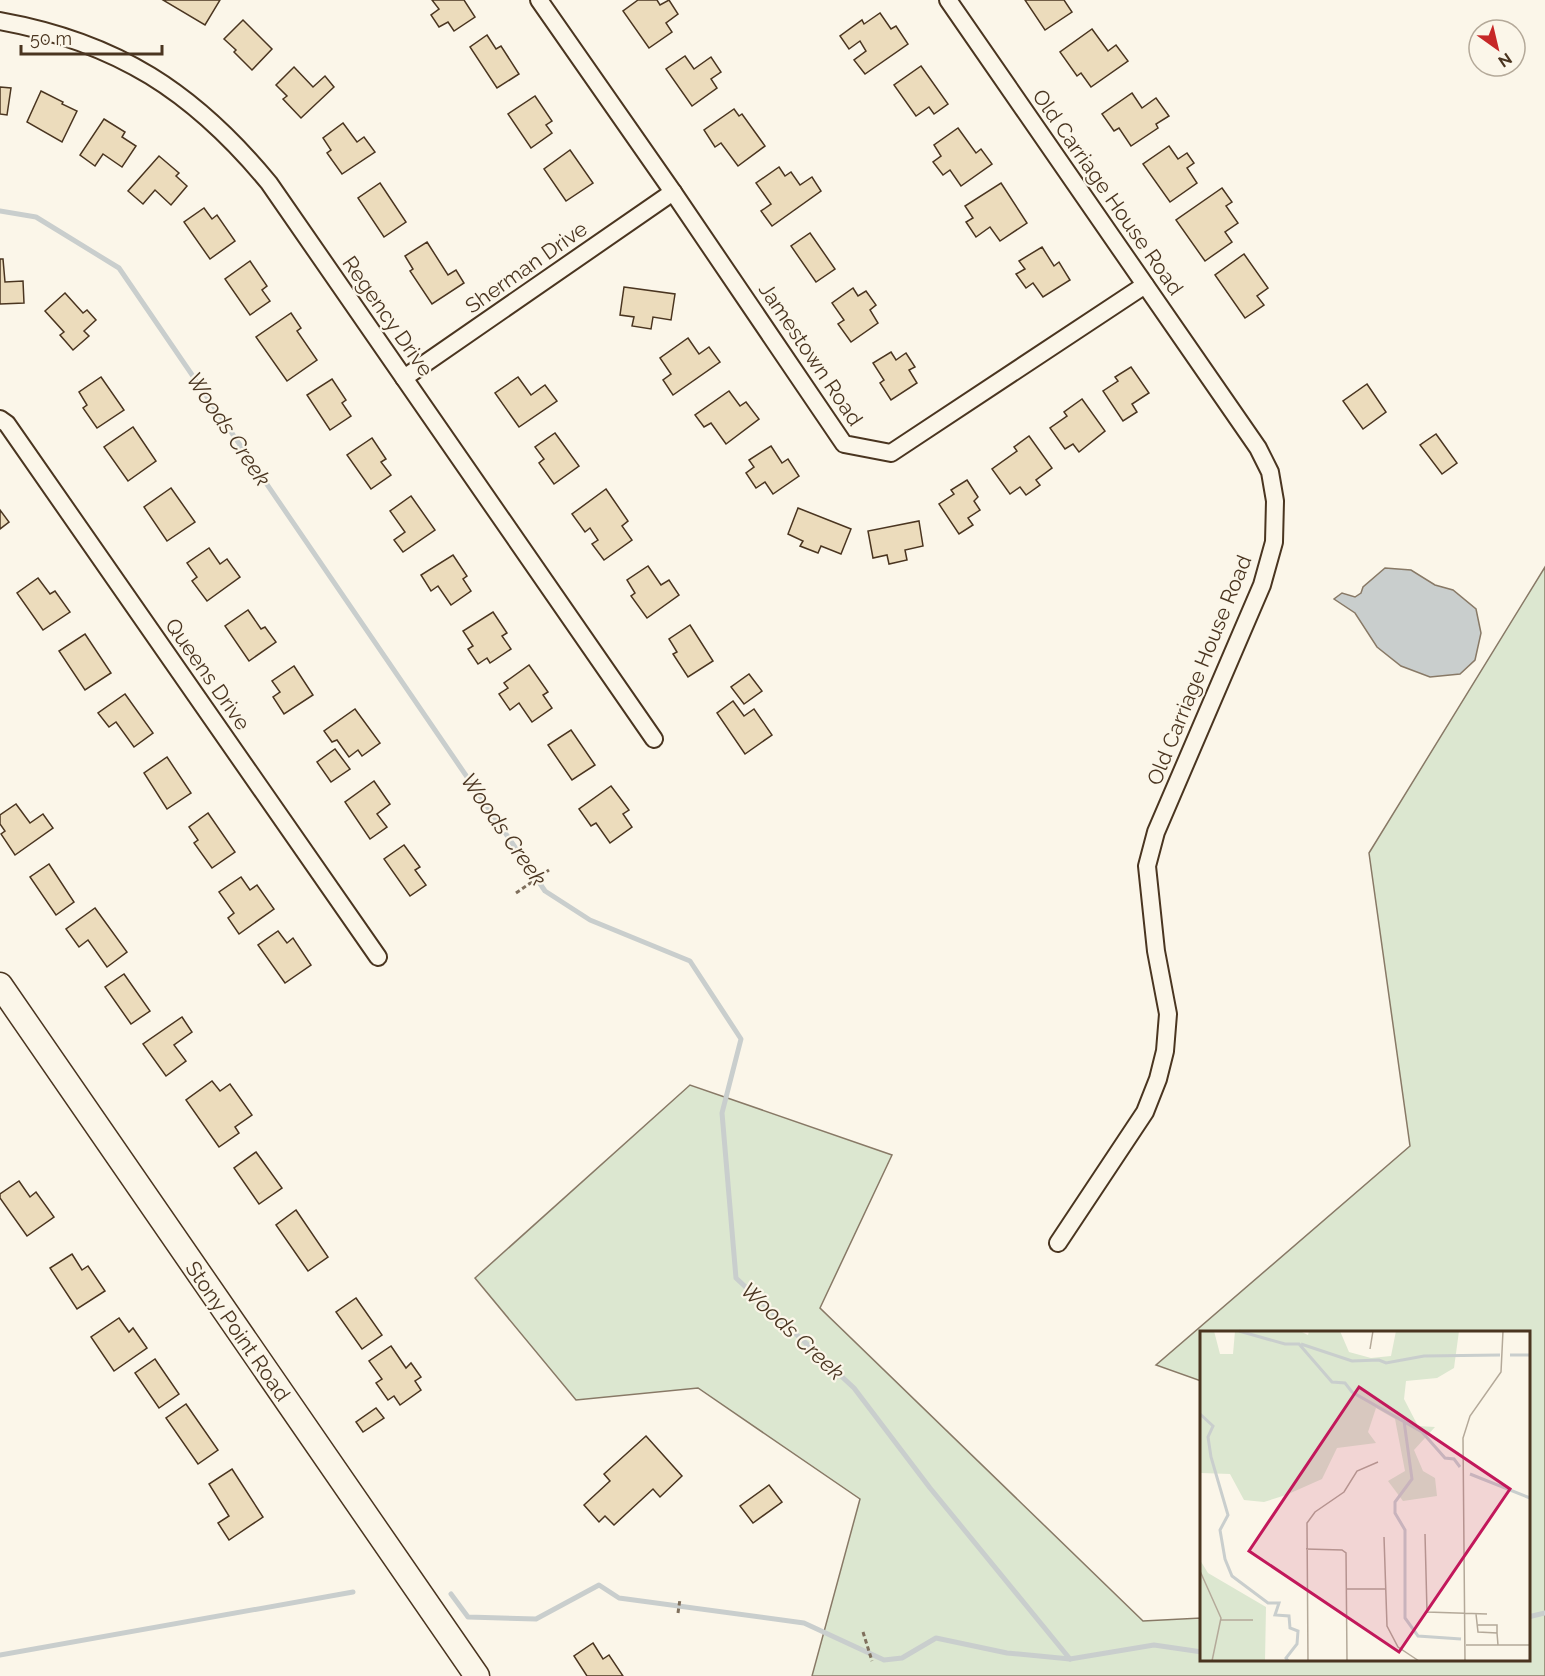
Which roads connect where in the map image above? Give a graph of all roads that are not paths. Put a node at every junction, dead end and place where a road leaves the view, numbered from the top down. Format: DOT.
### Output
graph roads {
  1 [pos="539,0"];
  2 [pos="948,0"];
  3 [pos="0,21"];
  4 [pos="673,192"];
  5 [pos="1145,285"];
  6 [pos="404,378"];
  7 [pos="0,419"];
  8 [pos="654,739"];
  9 [pos="378,957"];
  10 [pos="0,985"];
  11 [pos="1058,1243"];
  12 [pos="477,1676"];
  1 -- 4 [label="street, Jamestown Road"];
  2 -- 5 [label="street, Old Carriage House Road"];
  3 -- 6 [label="street, Regency Drive"];
  4 -- 5 [label="street, Jamestown Road"];
  4 -- 6 [label="street, Sherman Drive"];
  5 -- 11 [label="street, Old Carriage House Road"];
  6 -- 8 [label="street, Regency Drive"];
  7 -- 9 [label="street, Queens Drive"];
  10 -- 12 [label="street, Stony Point Road"];
}
